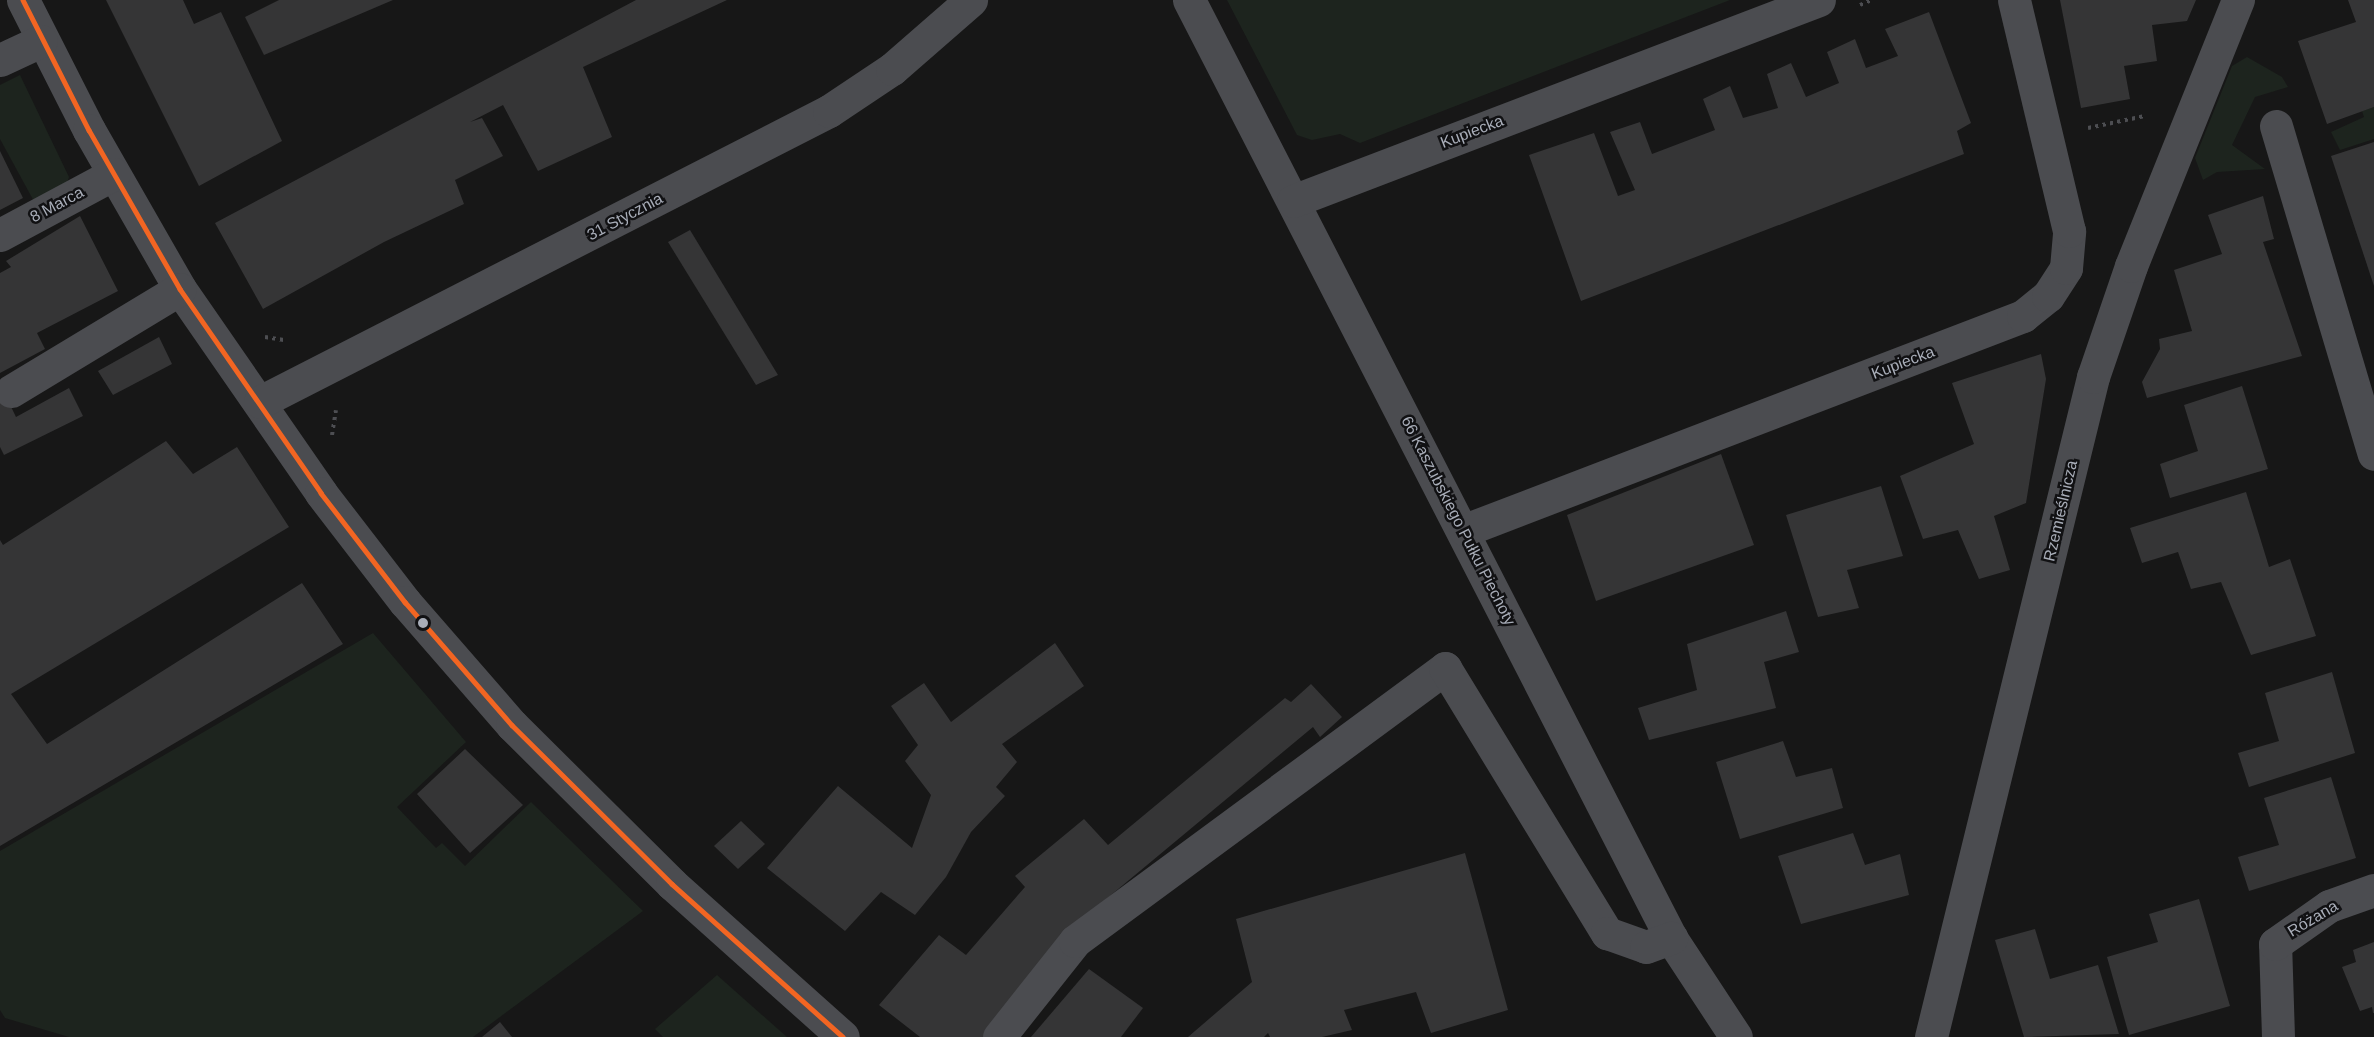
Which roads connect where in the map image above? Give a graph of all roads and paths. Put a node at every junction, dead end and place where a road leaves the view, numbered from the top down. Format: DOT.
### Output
graph roads {
  1 [pos="23,0"];
  2 [pos="971,0"];
  3 [pos="1190,0"];
  4 [pos="1819,0"];
  5 [pos="2014,0"];
  6 [pos="2238,0"];
  7 [pos="41,41"];
  8 [pos="0,60"];
  9 [pos="2196,106"];
  10 [pos="2276,126"];
  11 [pos="2080,130"];
  12 [pos="114,174"];
  13 [pos="1293,201"];
  14 [pos="0,234"];
  15 [pos="180,289"];
  16 [pos="261,337"];
  17 [pos="324,367"];
  18 [pos="11,390"];
  19 [pos="260,402"];
  20 [pos="332,438"];
  21 [pos="2374,454"];
  22 [pos="1465,530"];
  23 [pos="2374,890"];
  24 [pos="1671,938"];
  25 [pos="843,1037"];
  26 [pos="999,1037"];
  27 [pos="1736,1037"];
  28 [pos="1930,1037"];
  29 [pos="2278,1037"];
  1 -- 7 [label="street"];
  2 -- 17 [label="street, 31 Stycznia"];
  3 -- 13 [label="street, 66 Kaszubskiego Pułku Piechoty"];
  4 -- 13 [label="street, Kupiecka"];
  5 -- 22 [label="street, Kupiecka"];
  6 -- 9 [label="street, Rzemieślnicza"];
  7 -- 8 [label="street"];
  7 -- 12 [label="street"];
  9 -- 11 [label="path"];
  9 -- 28 [label="street, Rzemieślnicza"];
  10 -- 21 [label="street"];
  12 -- 14 [label="street, 8 Marca"];
  12 -- 15 [label="street"];
  13 -- 22 [label="street, 66 Kaszubskiego Pułku Piechoty"];
  15 -- 18 [label="street"];
  15 -- 19 [label="street"];
  16 -- 17 [label="path"];
  17 -- 19 [label="street, 31 Stycznia"];
  17 -- 20 [label="path"];
  19 -- 25 [label="street"];
  22 -- 24 [label="street, 66 Kaszubskiego Pułku Piechoty"];
  23 -- 29 [label="street, Różana"];
  24 -- 26 [label="street"];
  24 -- 27 [label="street, 66 Kaszubskiego Pułku Piechoty"];
}
